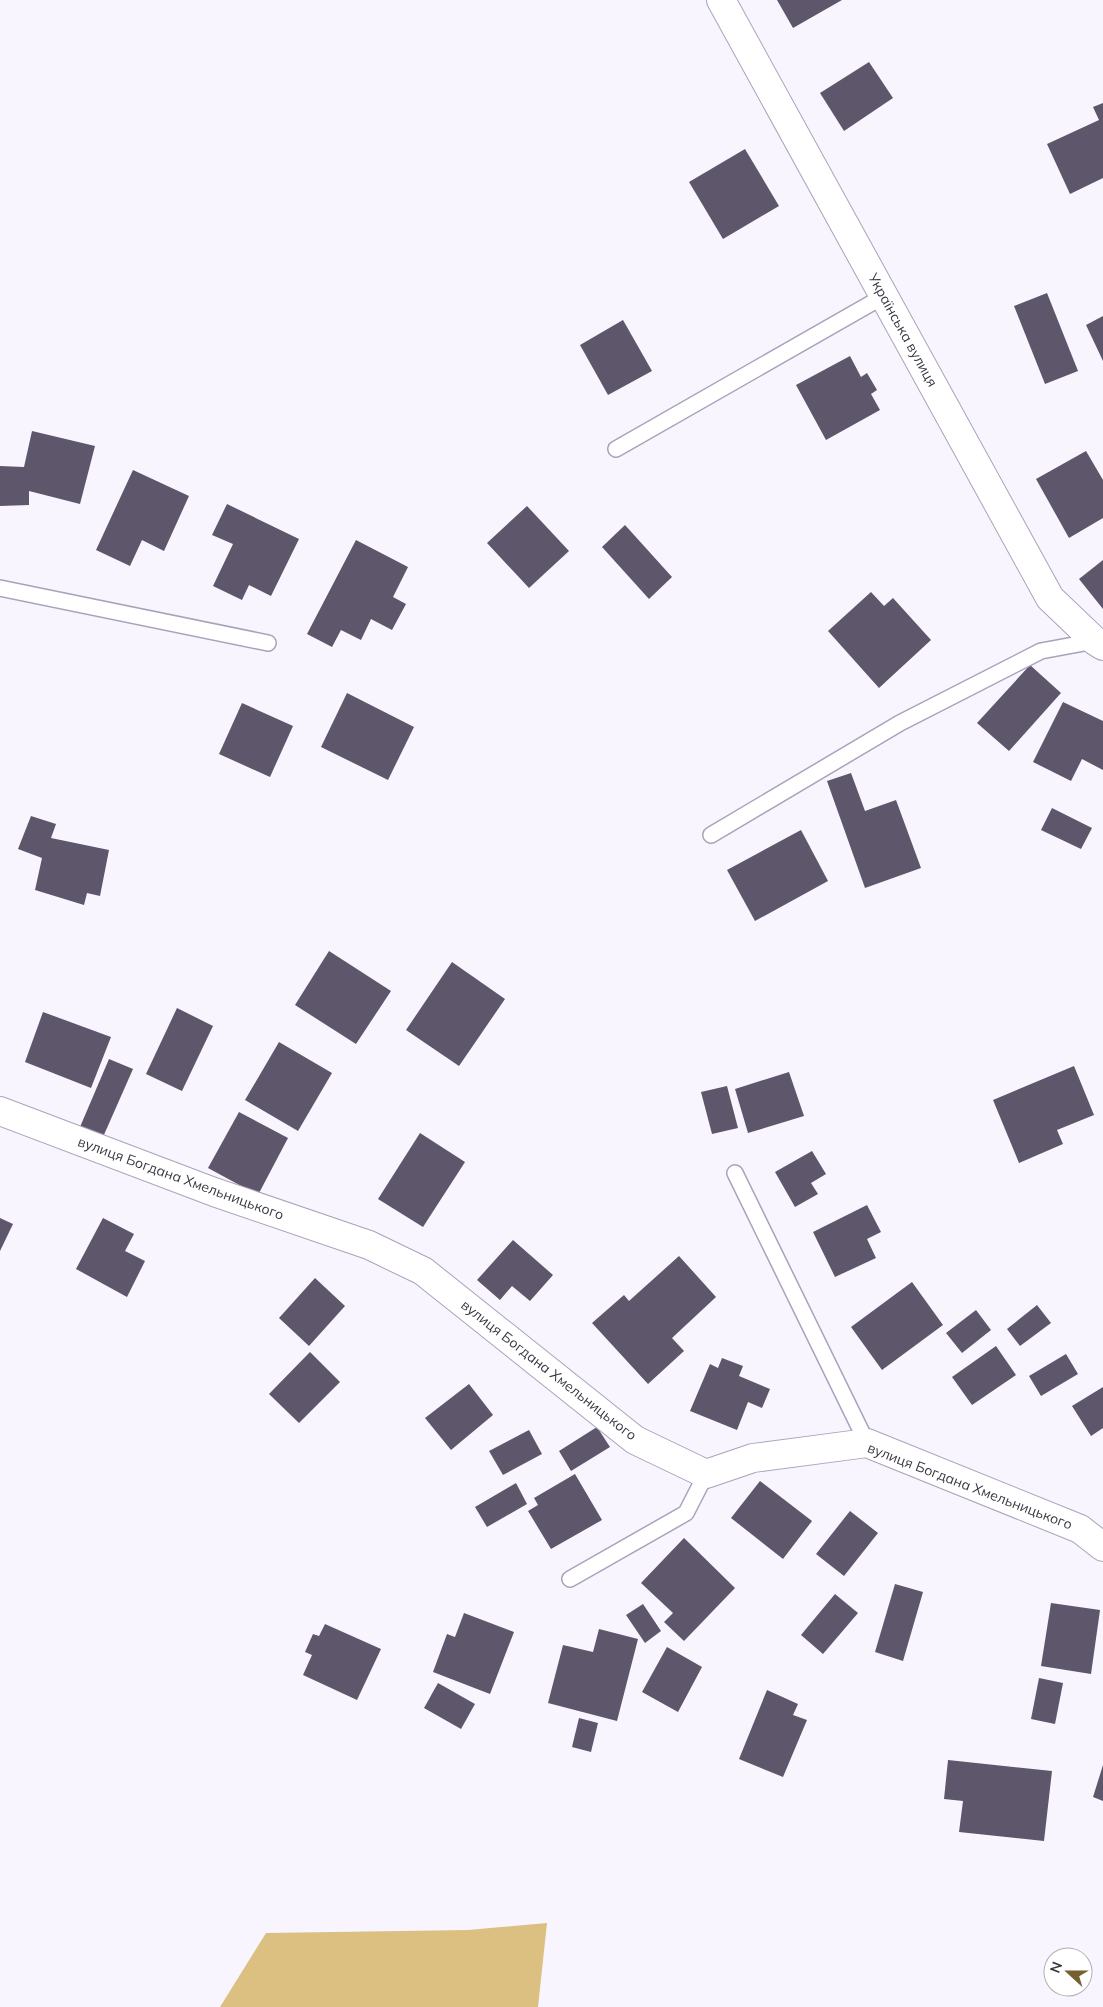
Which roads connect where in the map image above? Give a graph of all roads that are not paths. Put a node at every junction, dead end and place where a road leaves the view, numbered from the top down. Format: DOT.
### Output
graph roads {
  1 [pos="721,0"];
  2 [pos="884,296"];
  3 [pos="616,449"];
  4 [pos="0,588"];
  5 [pos="268,643"];
  6 [pos="1099,644"];
  7 [pos="711,835"];
  8 [pos="0,1111"];
  9 [pos="735,1173"];
  10 [pos="867,1443"];
  11 [pos="706,1474"];
  12 [pos="1103,1547"];
  13 [pos="570,1578"];
  1 -- 2 [label="street, Українська вулиця"];
  2 -- 3 [label="lane"];
  2 -- 6 [label="street, Українська вулиця"];
  4 -- 5 [label="lane"];
  6 -- 7 [label="lane"];
  8 -- 11 [label="street, вулиця Богдана Хмельницького"];
  9 -- 10 [label="lane"];
  10 -- 11 [label="street, вулиця Богдана Хмельницького"];
  10 -- 12 [label="street, вулиця Богдана Хмельницького"];
  11 -- 13 [label="lane"];
}
